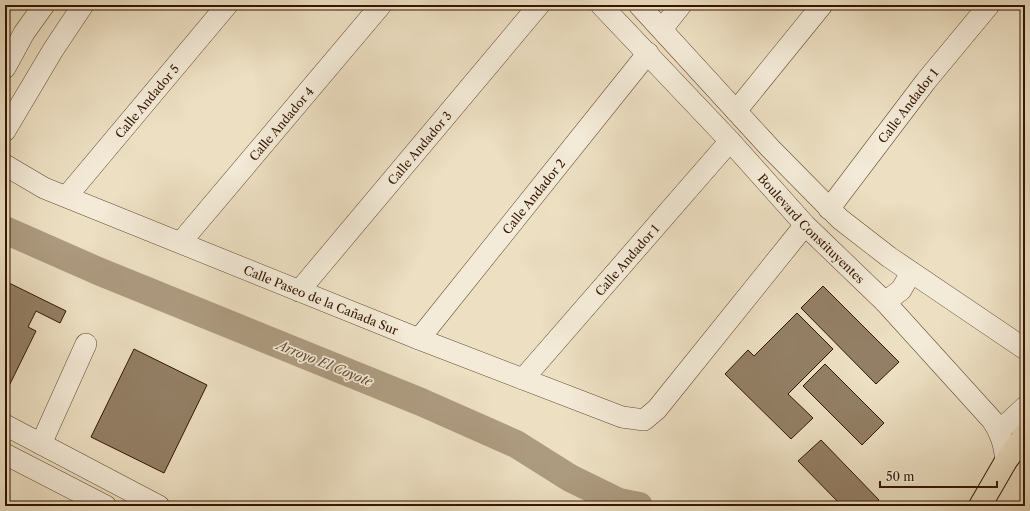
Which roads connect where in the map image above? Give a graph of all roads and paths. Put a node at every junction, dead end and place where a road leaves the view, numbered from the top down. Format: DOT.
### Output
graph roads {
  1 [pos="44,5"];
  2 [pos="83,5"];
  3 [pos="227,5"];
  4 [pos="381,5"];
  5 [pos="539,5"];
  6 [pos="601,5"];
  7 [pos="639,5"];
  8 [pos="681,5"];
  9 [pos="822,5"];
  10 [pos="989,5"];
  11 [pos="662,29"];
  12 [pos="648,52"];
  13 [pos="5,68"];
  14 [pos="736,111"];
  15 [pos="5,131"];
  16 [pos="730,141"];
  17 [pos="5,165"];
  18 [pos="67,196"];
  19 [pos="830,209"];
  20 [pos="805,225"];
  21 [pos="181,242"];
  22 [pos="911,273"];
  23 [pos="299,290"];
  24 [pos="885,302"];
  25 [pos="420,339"];
  26 [pos="86,344"];
  27 [pos="1025,349"];
  28 [pos="524,379"];
  29 [pos="1025,406"];
  30 [pos="5,425"];
  31 [pos="999,431"];
  32 [pos="1025,434"];
  33 [pos="41,444"];
  34 [pos="5,454"];
  35 [pos="1006,461"];
  36 [pos="106,506"];
  37 [pos="159,506"];
  38 [pos="980,506"];
  1 -- 13 [label="street"];
  2 -- 15 [label="street"];
  3 -- 18 [label="street, Calle Andador 5"];
  4 -- 21 [label="street, Calle Andador 4"];
  5 -- 23 [label="street, Calle Andador 3"];
  6 -- 12 [label="street, Boulevard Constituyentes"];
  7 -- 11 [label="street, Boulevard Constituyentes"];
  8 -- 11 [label="street"];
  9 -- 14 [label="street"];
  10 -- 19 [label="street, Calle Andador 1"];
  11 -- 14 [label="street, Boulevard Constituyentes"];
  12 -- 16 [label="street, Boulevard Constituyentes"];
  12 -- 25 [label="street, Calle Andador 2"];
  14 -- 19 [label="street, Boulevard Constituyentes"];
  16 -- 20 [label="street, Boulevard Constituyentes"];
  16 -- 28 [label="street, Calle Andador 1"];
  17 -- 18 [label="street, Calle Paseo de la Cañada Sur"];
  18 -- 21 [label="street, Calle Paseo de la Cañada Sur"];
  19 -- 22 [label="street, Boulevard Constituyentes"];
  20 -- 24 [label="street, Boulevard Constituyentes"];
  20 -- 28 [label="street, Calle Paseo de la Cañada Sur"];
  21 -- 23 [label="street, Calle Paseo de la Cañada Sur"];
  22 -- 24 [label="street"];
  22 -- 27 [label="street, Boulevard Constituyentes"];
  23 -- 25 [label="street, Calle Paseo de la Cañada Sur"];
  24 -- 31 [label="street, Boulevard Constituyentes"];
  25 -- 28 [label="street, Calle Paseo de la Cañada Sur"];
  26 -- 33 [label="street"];
  29 -- 31 [label="street"];
  30 -- 33 [label="street"];
  31 -- 35 [label="street, Boulevard Constituyentes"];
  32 -- 35 [label="main road"];
  33 -- 37 [label="street"];
  34 -- 36 [label="street"];
  35 -- 38 [label="main road"];
}
